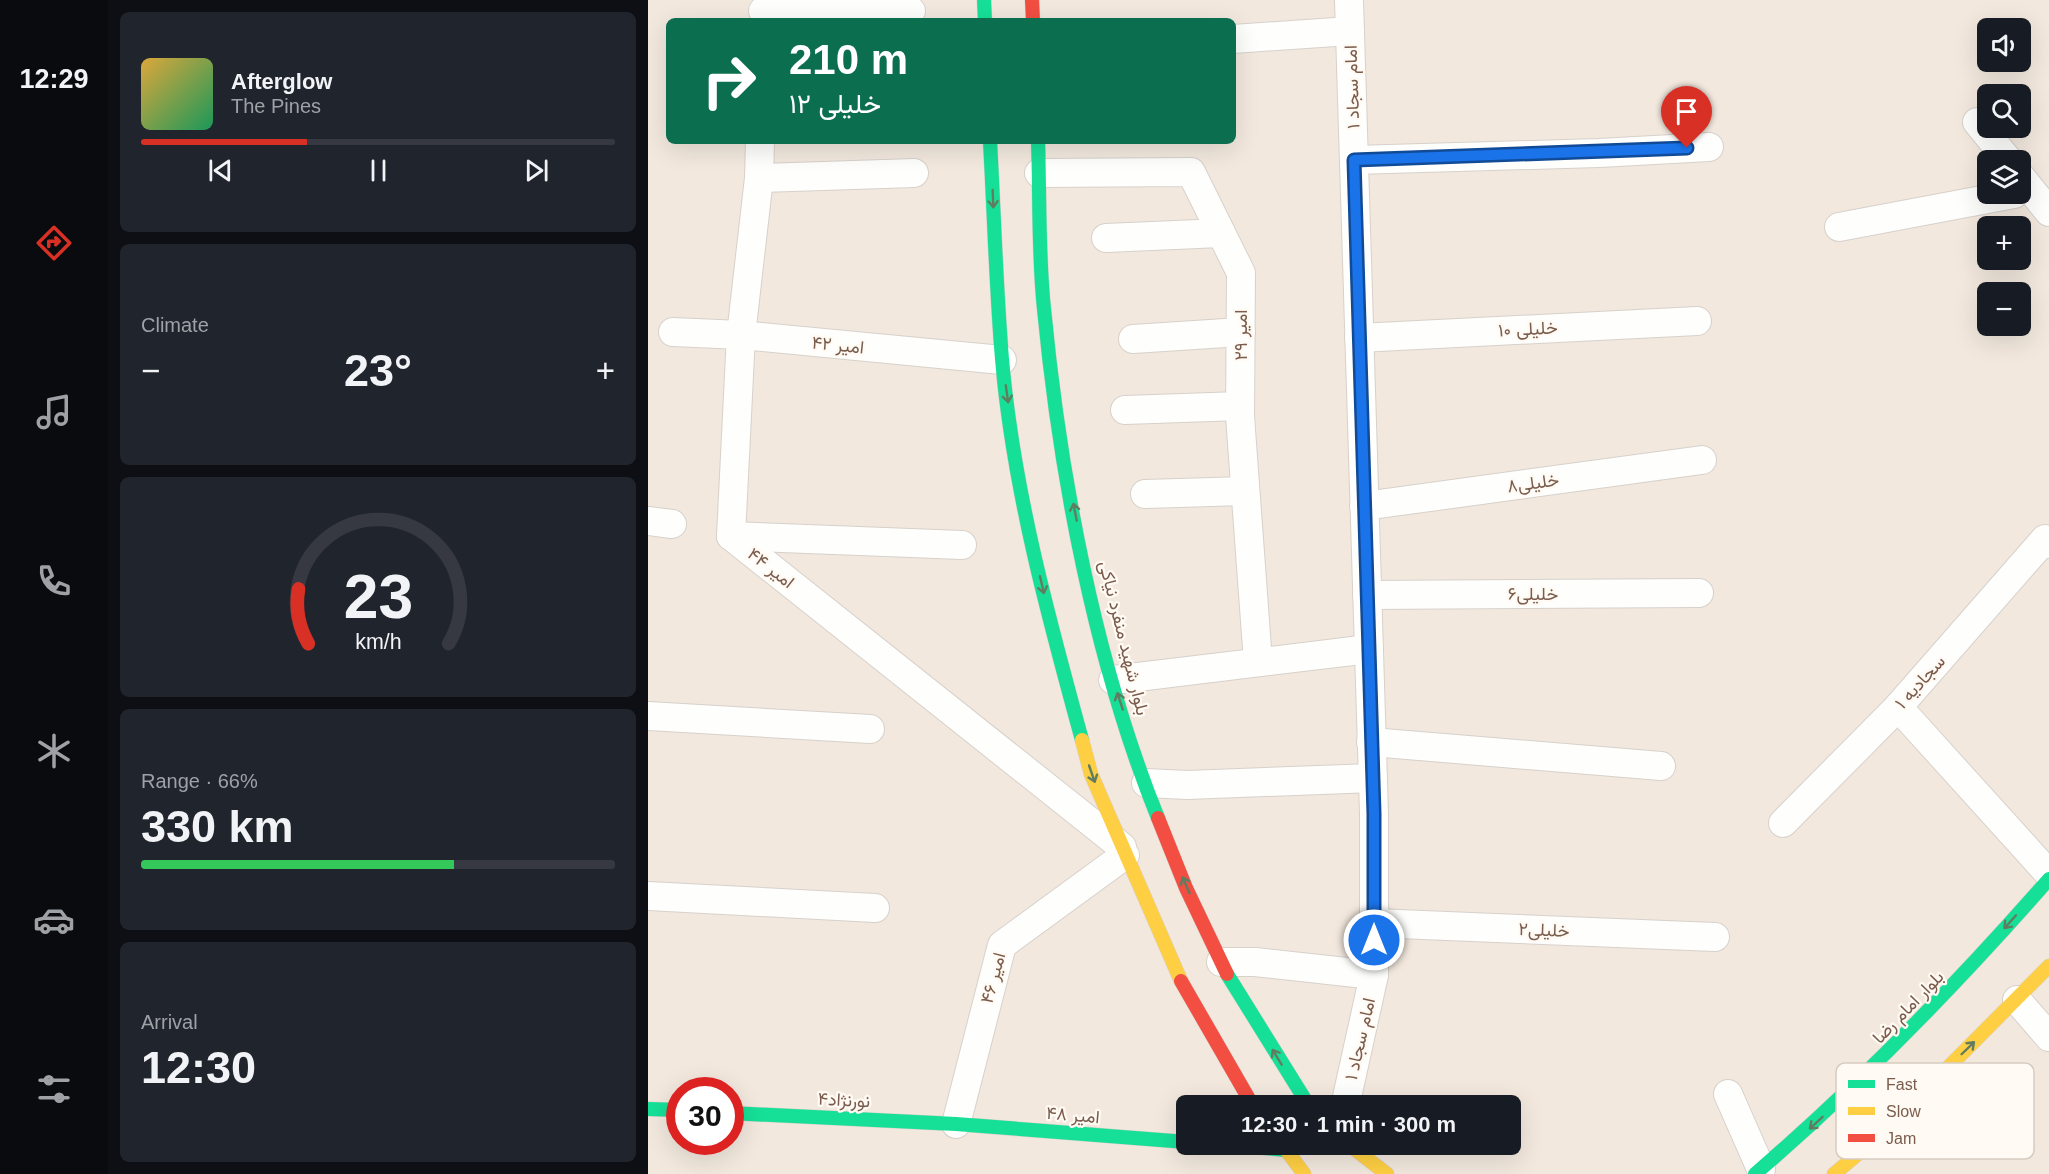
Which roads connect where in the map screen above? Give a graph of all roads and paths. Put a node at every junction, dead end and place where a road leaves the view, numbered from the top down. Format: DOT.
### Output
graph roads {
  1 [pos="984,0"];
  2 [pos="1032,0"];
  3 [pos="1349,0"];
  4 [pos="762,11"];
  5 [pos="911,11"];
  6 [pos="985,18"];
  7 [pos="1033,18"];
  8 [pos="1350,31"];
  9 [pos="1236,39"];
  10 [pos="1990,138"];
  11 [pos="760,144"];
  12 [pos="990,144"];
  13 [pos="1038,144"];
  14 [pos="1709,147"];
  15 [pos="2000,150"];
  16 [pos="1354,160"];
  17 [pos="1039,172"];
  18 [pos="914,173"];
  19 [pos="759,178"];
  20 [pos="1977,202"];
  21 [pos="1839,227"];
  22 [pos="1221,233"];
  23 [pos="1106,238"];
  24 [pos="1697,321"];
  25 [pos="673,332"];
  26 [pos="1241,332"];
  27 [pos="741,335"];
  28 [pos="1359,338"];
  29 [pos="1133,339"];
  30 [pos="1002,360"];
  31 [pos="1240,406"];
  32 [pos="1125,410"];
  33 [pos="1702,460"];
  34 [pos="1245,491"];
  35 [pos="1145,494"];
  36 [pos="1364,506"];
  37 [pos="730,536"];
  38 [pos="962,544"];
  39 [pos="2049,544"];
  40 [pos="1699,592"];
  41 [pos="1367,595"];
  42 [pos="1369,649"];
  43 [pos="1258,662"];
  44 [pos="1113,680"];
  45 [pos="1898,707"];
  46 [pos="648,716"];
  47 [pos="870,729"];
  48 [pos="1371,742"];
  49 [pos="1661,766"];
  50 [pos="1372,778"];
  51 [pos="1146,783"];
  52 [pos="1783,823"];
  53 [pos="1123,851"];
  54 [pos="2049,874"];
  55 [pos="2049,879"];
  56 [pos="648,896"];
  57 [pos="875,908"];
  58 [pos="1374,923"];
  59 [pos="1715,937"];
  60 [pos="1221,962"];
  61 [pos="2049,966"];
  62 [pos="1374,975"];
  63 [pos="2017,1000"];
  64 [pos="2049,1037"];
  65 [pos="1879,1063"];
  66 [pos="1954,1063"];
  67 [pos="1728,1094"];
  68 [pos="1247,1095"];
  69 [pos="1302,1095"];
  70 [pos="1347,1095"];
  71 [pos="1836,1104"];
  72 [pos="648,1109"];
  73 [pos="666,1110"];
  74 [pos="744,1114"];
  75 [pos="956,1124"];
  76 [pos="1176,1141"];
  77 [pos="1290,1155"];
  78 [pos="1348,1155"];
  79 [pos="1362,1155"];
  80 [pos="1852,1159"];
  81 [pos="1353,1164"];
  82 [pos="1758,1172"];
  83 [pos="1304,1174"];
  84 [pos="1387,1174"];
  85 [pos="1834,1174"];
  1 -- 6 [label="main road"];
  2 -- 7 [label="main road"];
  3 -- 8 [label="street, امام سجاد ۱"];
  4 -- 5 [label="street"];
  8 -- 9 [label="street"];
  8 -- 16 [label="street, امام سجاد ۱"];
  10 -- 15 [label="street"];
  11 -- 19 [label="street, امیر ۴۴"];
  12 -- 30 [label="main road, one-way"];
  13 -- 17 [label="main road, بلوار شهید منفرد نیاکی"];
  14 -- 16 [label="street"];
  16 -- 28 [label="street, امام سجاد ۱"];
  17 -- 22 [label="street, امیر ۲۹"];
  44 -- 17 [label="main road, بلوار شهید منفرد نیاکی, one-way"];
  18 -- 19 [label="street"];
  19 -- 27 [label="street, امیر ۴۴"];
  20 -- 21 [label="street"];
  22 -- 23 [label="street"];
  22 -- 26 [label="street, امیر ۲۹"];
  24 -- 28 [label="street, خلیلی ۱۰"];
  25 -- 27 [label="street, امیر ۴۲"];
  26 -- 29 [label="street"];
  26 -- 31 [label="street, امیر ۲۹"];
  27 -- 30 [label="street, امیر ۴۲"];
  27 -- 37 [label="street, امیر ۴۴"];
  28 -- 36 [label="street, امام سجاد ۱"];
  30 -- 53 [label="main road, one-way"];
  31 -- 32 [label="street"];
  31 -- 34 [label="street, امیر ۲۹"];
  33 -- 36 [label="street, خلیلی۸"];
  34 -- 35 [label="street"];
  34 -- 43 [label="street, امیر ۲۹"];
  36 -- 41 [label="street, امام سجاد ۱"];
  37 -- 38 [label="street"];
  37 -- 53 [label="street, امیر ۴۴"];
  39 -- 45 [label="street, سجادیه ۱"];
  40 -- 41 [label="street, خلیلی۶"];
  41 -- 42 [label="street, امام سجاد ۱"];
  42 -- 43 [label="street"];
  42 -- 48 [label="street, امام سجاد ۱"];
  43 -- 44 [label="street"];
  51 -- 44 [label="main road, بلوار شهید منفرد نیاکی, one-way"];
  45 -- 52 [label="street, سجادیه ۱"];
  45 -- 54 [label="street"];
  46 -- 47 [label="street"];
  48 -- 49 [label="street"];
  48 -- 50 [label="street, امام سجاد ۱"];
  50 -- 51 [label="street"];
  50 -- 58 [label="street, امام سجاد ۱"];
  60 -- 51 [label="main road, بلوار شهید منفرد نیاکی, one-way"];
  53 -- 68 [label="main road"];
  53 -- 75 [label="street, امیر ۴۶"];
  55 -- 65 [label="main road, بلوار امام رضا, one-way"];
  56 -- 57 [label="street"];
  58 -- 59 [label="street, خلیلی۲"];
  58 -- 62 [label="street, امام سجاد ۱"];
  60 -- 62 [label="street"];
  69 -- 60 [label="main road, بلوار شهید منفرد نیاکی, one-way"];
  61 -- 63 [label="main road"];
  62 -- 70 [label="street, امام سجاد ۱"];
  63 -- 64 [label="street"];
  66 -- 63 [label="main road, one-way"];
  67 -- 82 [label="street"];
  71 -- 82 [label="main road, بلوار امام رضا, one-way"];
  72 -- 73 [label="main road"];
  74 -- 75 [label="main road, نورنژاد۴"];
  75 -- 76 [label="main road, امیر ۴۸"];
  77 -- 83 [label="main road"];
  78 -- 81 [label="main road"];
  79 -- 84 [label="main road"];
  85 -- 80 [label="main road, one-way"];
}
